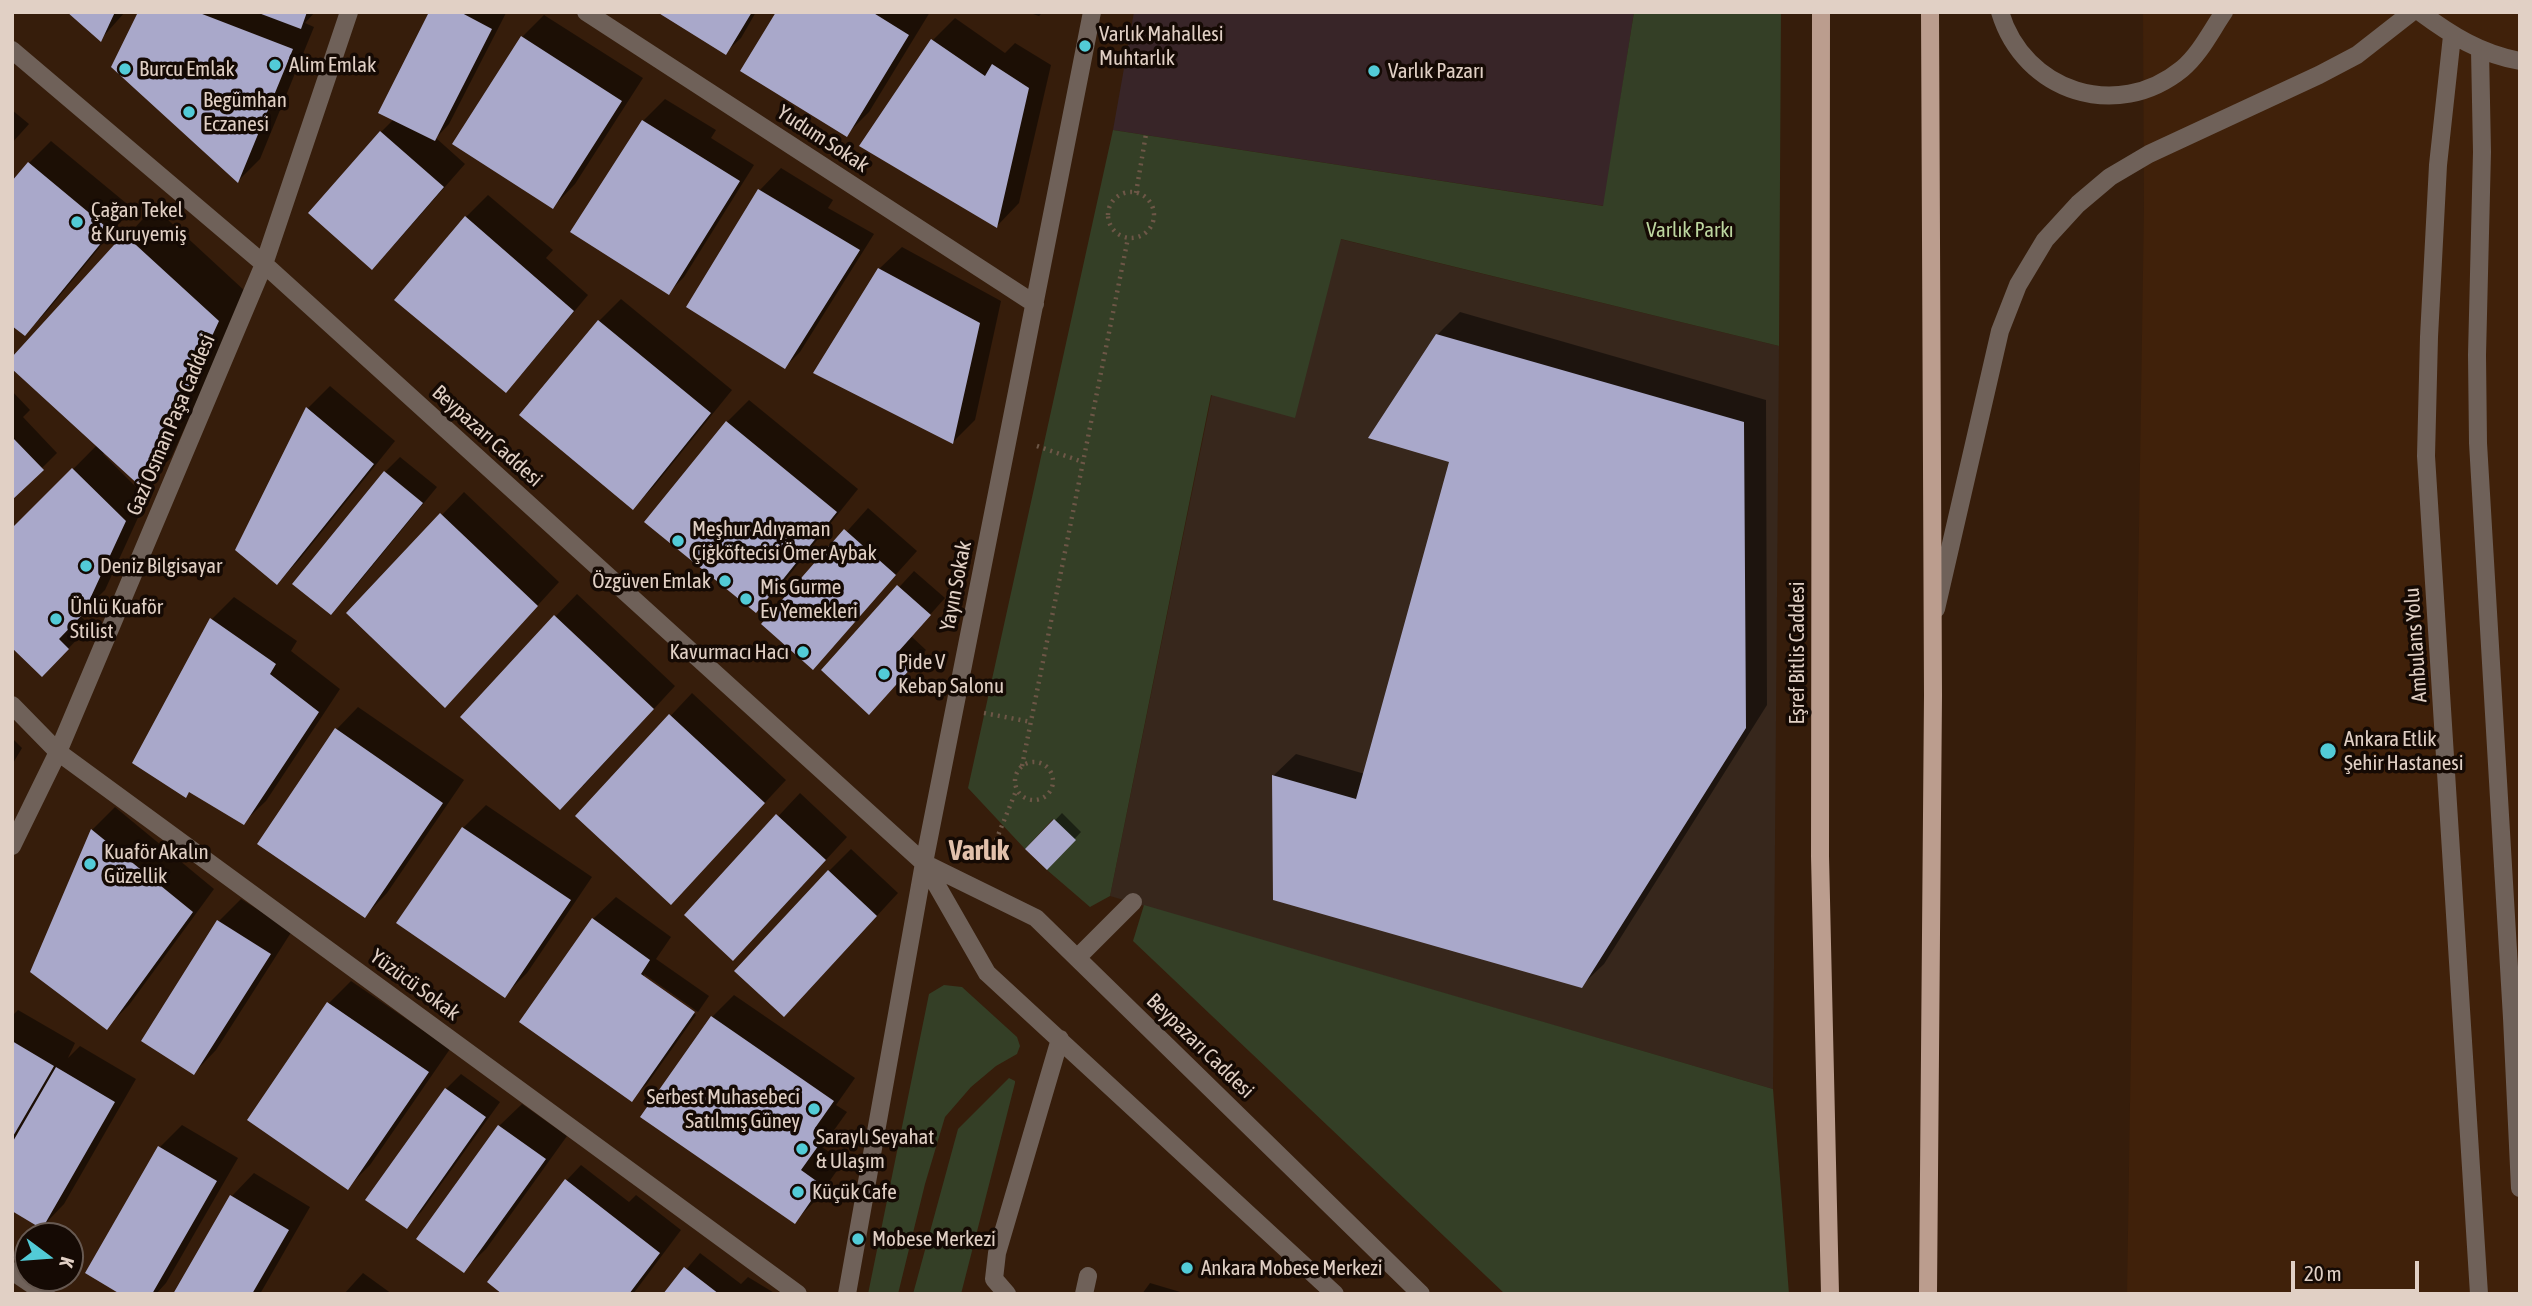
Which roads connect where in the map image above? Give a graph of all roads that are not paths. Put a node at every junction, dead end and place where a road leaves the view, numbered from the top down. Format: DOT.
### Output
graph roads {
  1 [pos="349,12"];
  2 [pos="586,12"];
  3 [pos="1092,12"];
  4 [pos="1821,12"];
  5 [pos="1930,12"];
  6 [pos="2000,12"];
  7 [pos="2224,12"];
  8 [pos="2412,12"];
  9 [pos="2420,12"];
  10 [pos="2452,36"];
  11 [pos="12,50"];
  12 [pos="2480,50"];
  13 [pos="2520,61"];
  14 [pos="264,264"];
  15 [pos="1035,304"];
  16 [pos="1933,623"];
  17 [pos="12,705"];
  18 [pos="58,752"];
  19 [pos="12,846"];
  20 [pos="925,863"];
  21 [pos="1133,902"];
  22 [pos="1077,958"];
  23 [pos="1060,1039"];
  24 [pos="2520,1188"];
  25 [pos="12,1271"];
  26 [pos="1088,1276"];
  27 [pos="46,1294"];
  28 [pos="798,1294"];
  29 [pos="847,1294"];
  30 [pos="1007,1294"];
  31 [pos="1084,1294"];
  32 [pos="1335,1294"];
  33 [pos="1421,1294"];
  34 [pos="1829,1294"];
  35 [pos="1928,1294"];
  36 [pos="2479,1294"];
  1 -- 14 [label="street, Gazi Osman Paşa Caddesi"];
  2 -- 15 [label="street, Yudum Sokak"];
  3 -- 15 [label="street, Yayın Sokak"];
  4 -- 34 [label="main road, Eşref Bitlis Caddesi"];
  5 -- 16 [label="main road"];
  6 -- 7 [label="street"];
  8 -- 16 [label="street"];
  9 -- 10 [label="street"];
  10 -- 12 [label="street"];
  10 -- 36 [label="street, Ambulans Yolu"];
  11 -- 14 [label="street, Beypazarı Caddesi"];
  12 -- 13 [label="street"];
  12 -- 24 [label="street"];
  14 -- 18 [label="street, Gazi Osman Paşa Caddesi"];
  14 -- 20 [label="street, Beypazarı Caddesi"];
  15 -- 20 [label="street, Yayın Sokak"];
  16 -- 35 [label="main road"];
  17 -- 18 [label="street, Yüzücü Sokak"];
  18 -- 19 [label="street, Gazi Osman Paşa Caddesi"];
  18 -- 28 [label="street, Yüzücü Sokak"];
  20 -- 22 [label="street, Beypazarı Caddesi"];
  20 -- 23 [label="street, Beypazarı Caddesi"];
  20 -- 29 [label="street, Yayın Sokak"];
  21 -- 22 [label="street"];
  22 -- 33 [label="street, Beypazarı Caddesi"];
  23 -- 30 [label="street"];
  23 -- 32 [label="street, Beypazarı Caddesi"];
  25 -- 27 [label="street"];
  26 -- 31 [label="street"];
}
